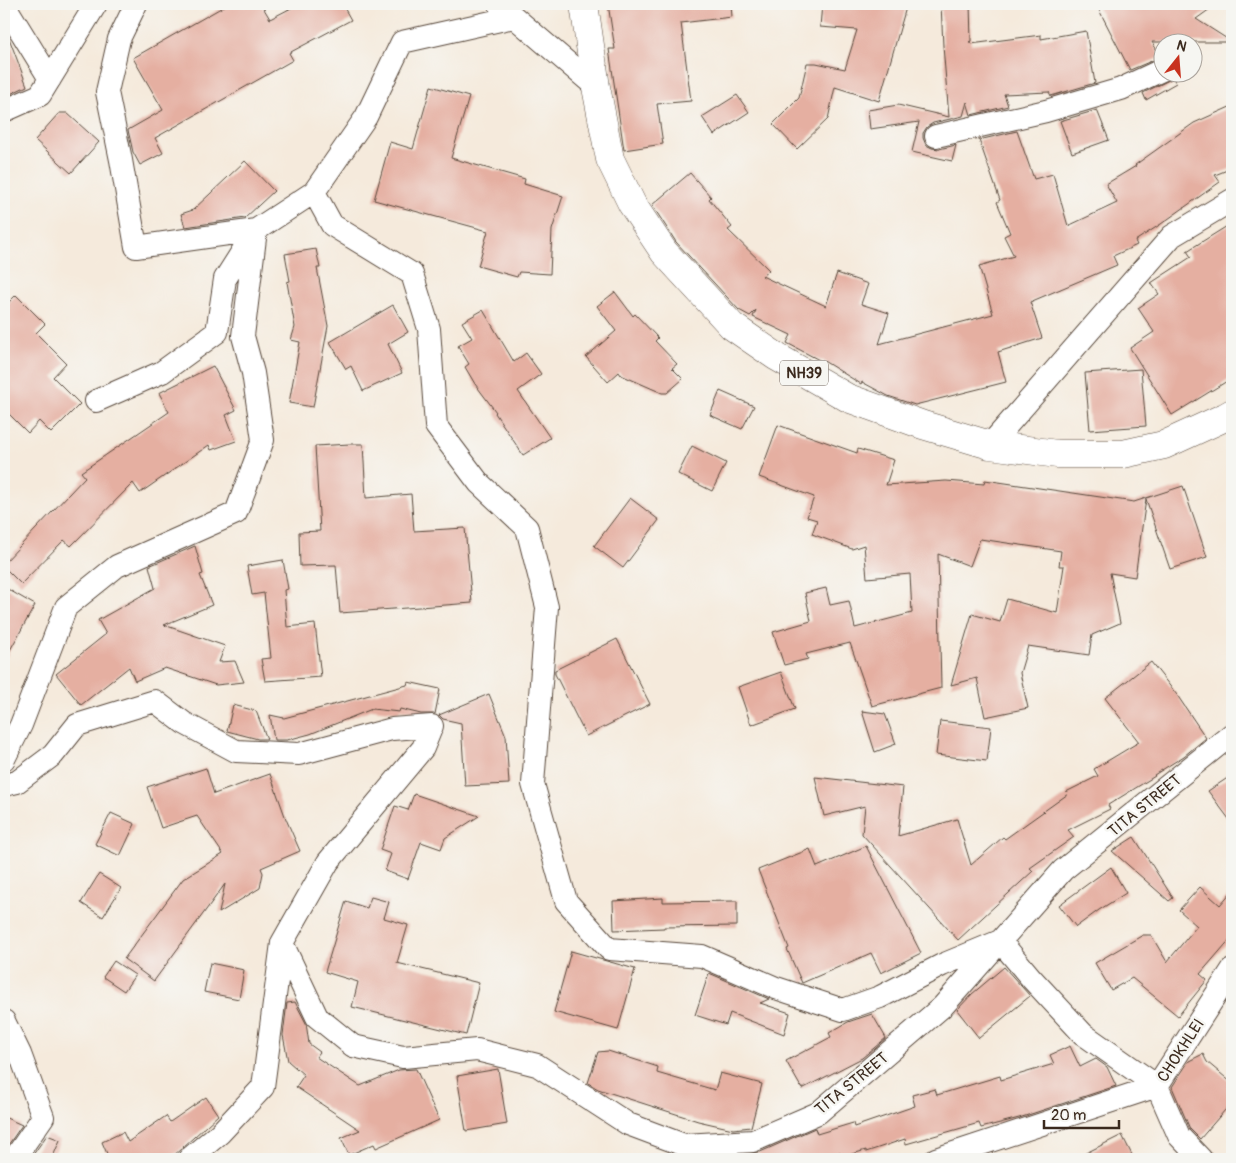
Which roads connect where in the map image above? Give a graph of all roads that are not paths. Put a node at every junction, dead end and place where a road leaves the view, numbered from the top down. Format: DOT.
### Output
graph roads {
  1 [pos="4,4"];
  2 [pos="96,4"];
  3 [pos="136,4"];
  4 [pos="584,4"];
  5 [pos="507,10"];
  6 [pos="1154,74"];
  7 [pos="50,79"];
  8 [pos="596,87"];
  9 [pos="4,110"];
  10 [pos="936,136"];
  11 [pos="314,192"];
  12 [pos="1232,200"];
  13 [pos="256,230"];
  14 [pos="96,401"];
  15 [pos="1232,413"];
  16 [pos="990,445"];
  17 [pos="1232,734"];
  18 [pos="4,759"];
  19 [pos="4,785"];
  20 [pos="1000,941"];
  21 [pos="282,943"];
  22 [pos="1232,970"];
  23 [pos="4,1021"];
  24 [pos="1157,1086"];
  25 [pos="684,1145"];
  26 [pos="14,1159"];
  27 [pos="189,1159"];
  28 [pos="702,1159"];
  29 [pos="936,1159"];
  30 [pos="1201,1159"];
  1 -- 7 [label="street"];
  2 -- 7 [label="street"];
  3 -- 13 [label="street"];
  4 -- 8 [label="highway, NH39"];
  5 -- 8 [label="street"];
  5 -- 11 [label="street"];
  6 -- 10 [label="street"];
  7 -- 9 [label="street"];
  8 -- 16 [label="highway, NH39"];
  11 -- 13 [label="street"];
  11 -- 20 [label="street"];
  12 -- 16 [label="street"];
  13 -- 14 [label="street"];
  13 -- 18 [label="street"];
  15 -- 16 [label="highway, NH39"];
  17 -- 20 [label="street, TITA STREET"];
  19 -- 21 [label="street"];
  20 -- 24 [label="street"];
  20 -- 25 [label="street, TITA STREET"];
  21 -- 25 [label="street, TITA STREET"];
  21 -- 27 [label="street"];
  22 -- 24 [label="street, CHOKHLEI"];
  23 -- 26 [label="street"];
  24 -- 29 [label="street, CHOKHLEI"];
  24 -- 30 [label="street"];
  25 -- 28 [label="street"];
}
